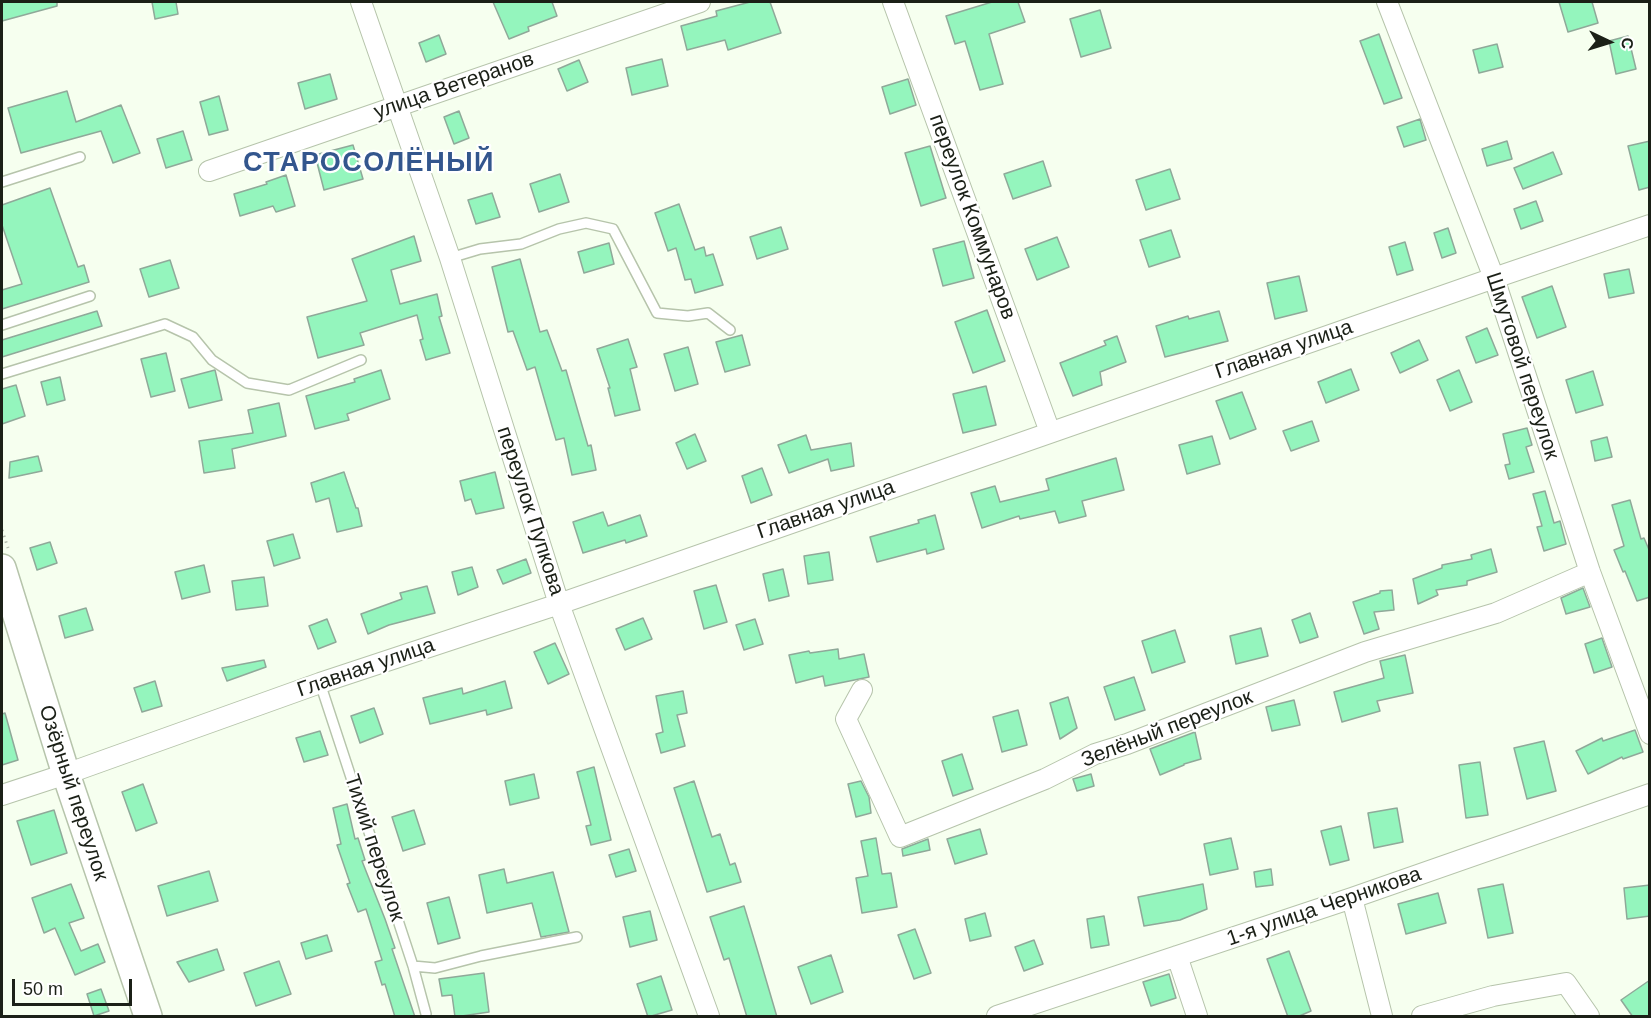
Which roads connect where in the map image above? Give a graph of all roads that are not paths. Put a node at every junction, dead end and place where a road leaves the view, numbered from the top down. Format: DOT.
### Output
graph roads {
  1 [pos="361,2"];
  2 [pos="700,2"];
  3 [pos="893,2"];
  4 [pos="1387,2"];
  5 [pos="396,106"];
  6 [pos="80,157"];
  7 [pos="209,171"];
  8 [pos="2,182"];
  9 [pos="1650,225"];
  10 [pos="450,258"];
  11 [pos="1494,278"];
  12 [pos="90,296"];
  13 [pos="2,325"];
  14 [pos="730,330"];
  15 [pos="361,360"];
  16 [pos="2,374"];
  17 [pos="1050,432"];
  18 [pos="2,568"];
  19 [pos="1590,572"];
  20 [pos="559,604"];
  21 [pos="320,683"];
  22 [pos="862,690"];
  23 [pos="1650,734"];
  24 [pos="66,774"];
  25 [pos="1650,794"];
  26 [pos="2,795"];
  27 [pos="1352,898"];
  28 [pos="577,937"];
  29 [pos="1177,956"];
  30 [pos="413,966"];
  31 [pos="1021,1013"];
  32 [pos="426,1014"];
  33 [pos="148,1017"];
  34 [pos="709,1017"];
  35 [pos="997,1017"];
  36 [pos="1197,1017"];
  37 [pos="1382,1017"];
  38 [pos="1422,1017"];
  39 [pos="1589,1017"];
  1 -- 5 [label="street, переулок Пупкова"];
  2 -- 5 [label="street, улица Ветеранов"];
  3 -- 17 [label="street, переулок Коммунаров"];
  4 -- 11 [label="street, Шмутовой переулок"];
  5 -- 7 [label="street, улица Ветеранов"];
  5 -- 10 [label="street, переулок Пупкова"];
  6 -- 8 [label="lane"];
  9 -- 11 [label="street, Главная улица"];
  10 -- 14 [label="lane"];
  10 -- 20 [label="street, переулок Пупкова"];
  11 -- 17 [label="street, Главная улица"];
  11 -- 19 [label="street, Шмутовой переулок"];
  12 -- 13 [label="lane"];
  15 -- 16 [label="lane"];
  17 -- 20 [label="street, Главная улица"];
  18 -- 24 [label="street, Озёрный переулок"];
  19 -- 22 [label="street, Зелёный переулок"];
  19 -- 23 [label="street, Шмутовой переулок"];
  20 -- 21 [label="street, Главная улица"];
  20 -- 34 [label="street, переулок Пупкова"];
  21 -- 24 [label="street, Главная улица"];
  21 -- 30 [label="lane, Тихий переулок"];
  24 -- 26 [label="street, Главная улица"];
  24 -- 33 [label="street, Озёрный переулок"];
  25 -- 27 [label="street, 1-я улица Черникова"];
  27 -- 29 [label="street, 1-я улица Черникова"];
  27 -- 37 [label="street"];
  28 -- 30 [label="lane"];
  29 -- 31 [label="street, 1-я улица Черникова"];
  29 -- 36 [label="street"];
  30 -- 32 [label="lane, Тихий переулок"];
  31 -- 35 [label="street, 1-я улица Черникова"];
  38 -- 39 [label="street"];
}
